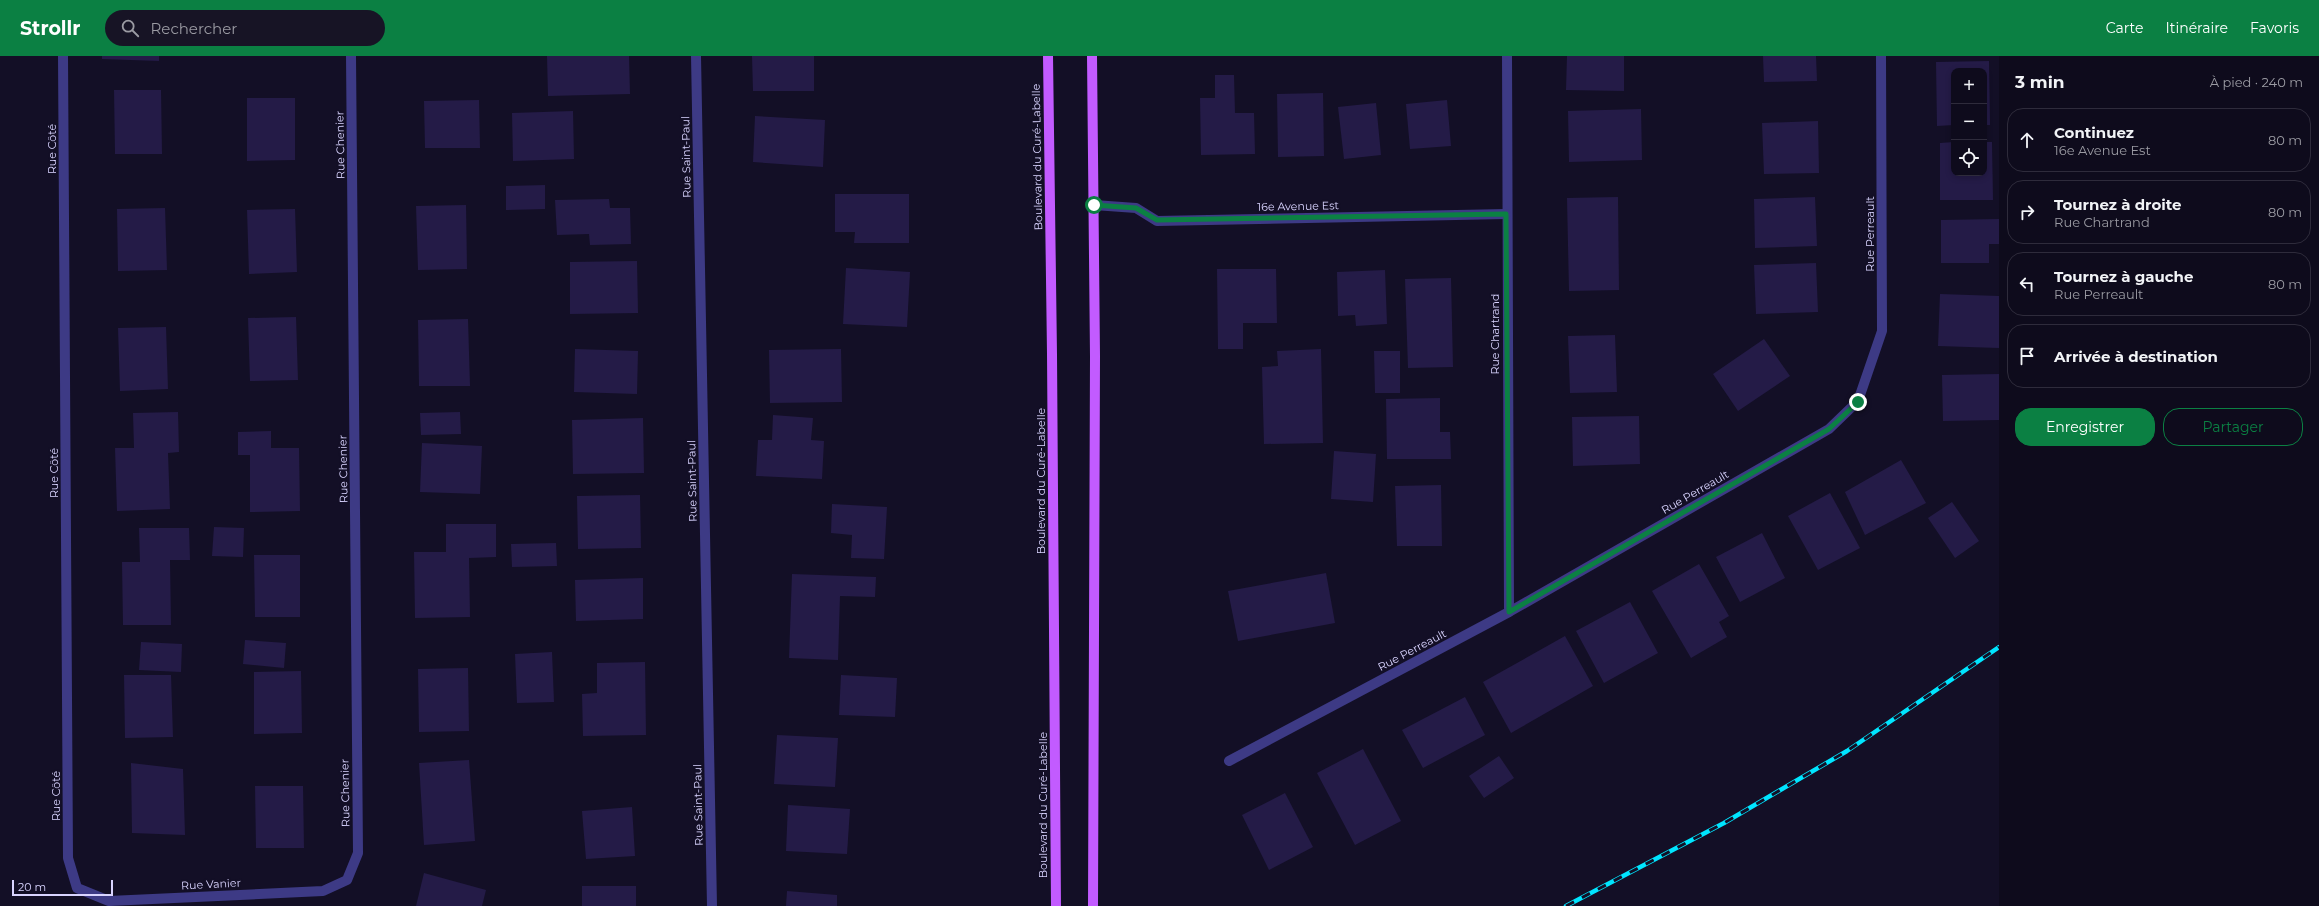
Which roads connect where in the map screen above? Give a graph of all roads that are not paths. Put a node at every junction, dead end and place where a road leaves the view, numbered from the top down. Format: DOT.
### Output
graph roads {
  1 [pos="63,56"];
  2 [pos="351,56"];
  3 [pos="696,56"];
  4 [pos="1048,56"];
  5 [pos="1092,56"];
  6 [pos="1507,56"];
  7 [pos="1881,56"];
  8 [pos="1094,205"];
  9 [pos="1506,214"];
  10 [pos="1509,612"];
  11 [pos="1229,761"];
  12 [pos="347,880"];
  13 [pos="77,888"];
  14 [pos="712,906"];
  15 [pos="1056,906"];
  16 [pos="1093,906"];
  1 -- 13 [label="street, Rue Côté"];
  2 -- 12 [label="street, Rue Chenier"];
  3 -- 14 [label="street, Rue Saint-Paul"];
  4 -- 15 [label="main road, Boulevard du Curé-Labelle"];
  5 -- 8 [label="main road"];
  6 -- 9 [label="street, Rue Chartrand"];
  7 -- 10 [label="street, Rue Perreault"];
  8 -- 9 [label="street, 16e Avenue Est"];
  8 -- 16 [label="main road"];
  9 -- 10 [label="street, Rue Chartrand"];
  10 -- 11 [label="street, Rue Perreault"];
  12 -- 13 [label="street, Rue Vanier"];
}
